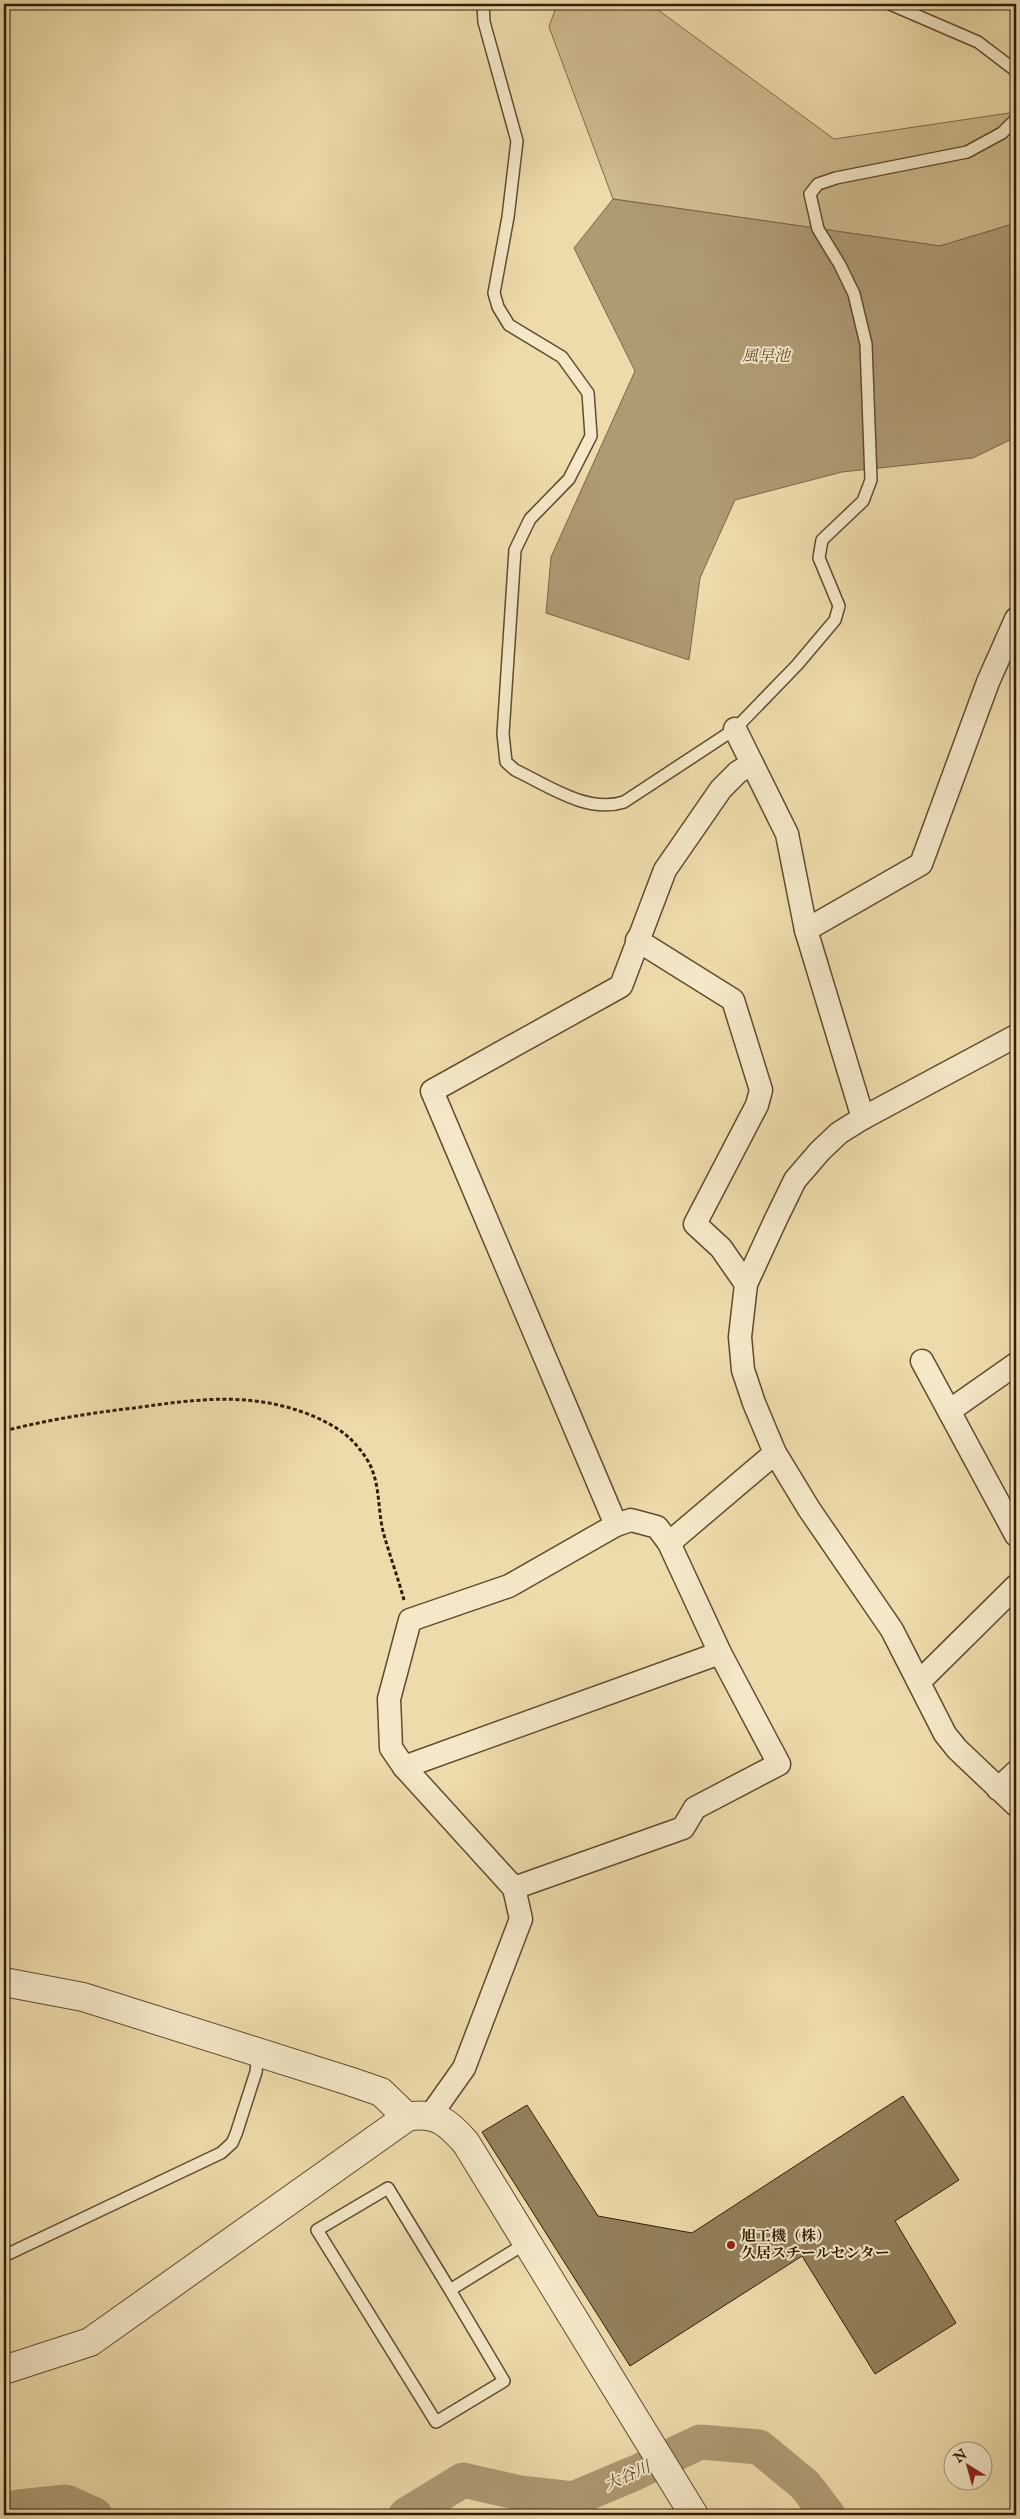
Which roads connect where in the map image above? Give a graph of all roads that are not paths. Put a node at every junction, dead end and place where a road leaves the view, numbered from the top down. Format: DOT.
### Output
graph roads {
  1 [pos="483,4"];
  2 [pos="890,4"];
  3 [pos="1016,71"];
  4 [pos="1016,119"];
  5 [pos="1016,619"];
  6 [pos="735,729"];
  7 [pos="752,764"];
  8 [pos="806,930"];
  9 [pos="637,940"];
  10 [pos="1016,1036"];
  11 [pos="863,1118"];
  12 [pos="746,1284"];
  13 [pos="922,1361"];
  14 [pos="1016,1364"];
  15 [pos="950,1411"];
  16 [pos="776,1452"];
  17 [pos="616,1525"];
  18 [pos="1016,1535"];
  19 [pos="669,1544"];
  20 [pos="1016,1586"];
  21 [pos="720,1654"];
  22 [pos="919,1682"];
  23 [pos="404,1767"];
  24 [pos="1016,1772"];
  25 [pos="998,1789"];
  26 [pos="1016,1805"];
  27 [pos="514,1888"];
  28 [pos="4,1982"];
  29 [pos="258,2051"];
  30 [pos="419,2116"];
  31 [pos="528,2242"];
  32 [pos="4,2256"];
  33 [pos="450,2290"];
  34 [pos="4,2370"];
  35 [pos="694,2515"];
  1 -- 6 [label="lane"];
  2 -- 3 [label="lane"];
  4 -- 6 [label="lane"];
  5 -- 8 [label="street"];
  6 -- 7 [label="street"];
  7 -- 8 [label="street"];
  7 -- 9 [label="street"];
  8 -- 11 [label="street"];
  9 -- 12 [label="street"];
  9 -- 17 [label="street"];
  10 -- 11 [label="street"];
  11 -- 12 [label="street"];
  12 -- 16 [label="street"];
  13 -- 15 [label="street"];
  14 -- 15 [label="street"];
  15 -- 18 [label="street"];
  16 -- 19 [label="street"];
  16 -- 22 [label="street"];
  17 -- 19 [label="street"];
  17 -- 23 [label="street"];
  19 -- 21 [label="street"];
  20 -- 22 [label="street"];
  21 -- 23 [label="street"];
  21 -- 27 [label="street"];
  22 -- 25 [label="street"];
  23 -- 27 [label="street"];
  24 -- 25 [label="street"];
  25 -- 26 [label="street"];
  27 -- 30 [label="street"];
  28 -- 29 [label="street"];
  29 -- 30 [label="street"];
  29 -- 32 [label="lane"];
  30 -- 31 [label="street"];
  30 -- 34 [label="street"];
  31 -- 33 [label="lane"];
  31 -- 35 [label="street"];
  33 -- 33 [label="lane"];
}
